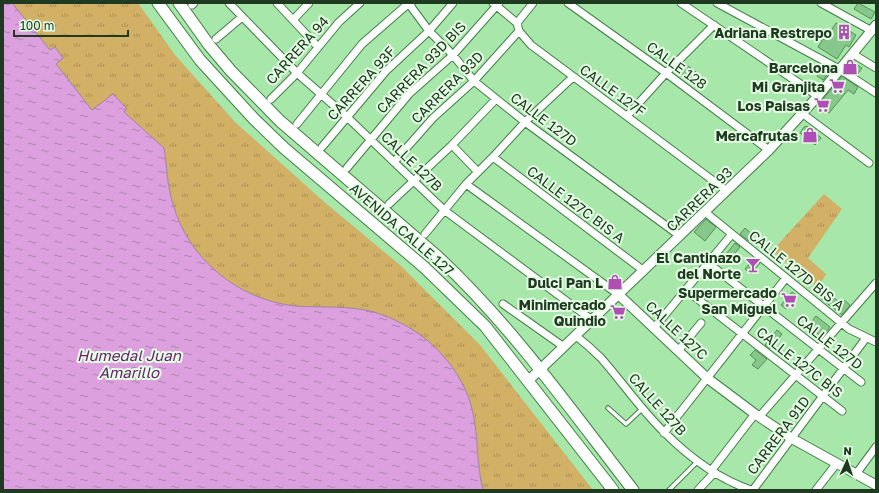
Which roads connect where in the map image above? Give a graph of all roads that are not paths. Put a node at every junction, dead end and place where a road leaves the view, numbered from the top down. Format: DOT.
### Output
graph roads {
  1 [pos="158,3"];
  2 [pos="179,3"];
  3 [pos="229,3"];
  4 [pos="277,3"];
  5 [pos="309,3"];
  6 [pos="360,3"];
  7 [pos="409,3"];
  8 [pos="453,3"];
  9 [pos="533,3"];
  10 [pos="568,3"];
  11 [pos="681,3"];
  12 [pos="717,3"];
  13 [pos="821,3"];
  14 [pos="496,4"];
  15 [pos="242,17"];
  16 [pos="293,20"];
  17 [pos="517,23"];
  18 [pos="714,25"];
  19 [pos="875,27"];
  20 [pos="429,31"];
  21 [pos="519,31"];
  22 [pos="216,39"];
  23 [pos="318,47"];
  24 [pos="853,54"];
  25 [pos="452,55"];
  26 [pos="876,68"];
  27 [pos="841,70"];
  28 [pos="297,73"];
  29 [pos="666,73"];
  30 [pos="573,77"];
  31 [pos="474,81"];
  32 [pos="876,93"];
  33 [pos="321,94"];
  34 [pos="818,96"];
  35 [pos="271,99"];
  36 [pos="496,99"];
  37 [pos="803,114"];
  38 [pos="627,116"];
  39 [pos="347,117"];
  40 [pos="525,122"];
  41 [pos="297,124"];
  42 [pos="371,140"];
  43 [pos="452,145"];
  44 [pos="322,147"];
  45 [pos="769,150"];
  46 [pos="493,157"];
  47 [pos="394,162"];
  48 [pos="869,163"];
  49 [pos="347,168"];
  50 [pos="478,172"];
  51 [pos="413,181"];
  52 [pos="466,184"];
  53 [pos="727,191"];
  54 [pos="389,204"];
  55 [pos="444,210"];
  56 [pos="705,212"];
  57 [pos="425,234"];
  58 [pos="732,234"];
  59 [pos="680,236"];
  60 [pos="708,263"];
  61 [pos="644,271"];
  62 [pos="786,278"];
  63 [pos="876,283"];
  64 [pos="686,290"];
  65 [pos="619,295"];
  66 [pos="503,304"];
  67 [pos="764,307"];
  68 [pos="592,320"];
  69 [pos="701,323"];
  70 [pos="841,323"];
  71 [pos="654,328"];
  72 [pos="742,334"];
  73 [pos="576,336"];
  74 [pos="873,339"];
  75 [pos="564,347"];
  76 [pos="818,349"];
  77 [pos="678,351"];
  78 [pos="843,369"];
  79 [pos="540,370"];
  80 [pos="796,375"];
  81 [pos="707,378"];
  82 [pos="528,381"];
  83 [pos="861,382"];
  84 [pos="823,396"];
  85 [pos="608,408"];
  86 [pos="642,408"];
  87 [pos="842,411"];
  88 [pos="757,415"];
  89 [pos="664,433"];
  90 [pos="791,438"];
  91 [pos="876,447"];
  92 [pos="698,461"];
  93 [pos="837,463"];
  94 [pos="713,472"];
  95 [pos="856,474"];
  96 [pos="876,485"];
  97 [pos="613,490"];
  98 [pos="633,490"];
  99 [pos="669,490"];
  100 [pos="698,490"];
  101 [pos="749,490"];
  102 [pos="816,490"];
  1 -- 82 [label="main road, AVENIDA CALLE 127"];
  2 -- 79 [label="main road, AVENIDA CALLE 127"];
  3 -- 15 [label="street, CALLE 127B"];
  4 -- 16 [label="street"];
  5 -- 16 [label="street"];
  6 -- 23 [label="street, CARRERA 94"];
  7 -- 20 [label="street, CALLE 127D"];
  7 -- 33 [label="street"];
  8 -- 20 [label="street, CARRERA 93F"];
  9 -- 17 [label="street"];
  10 -- 29 [label="street, CALLE 128"];
  11 -- 18 [label="street"];
  12 -- 27 [label="street"];
  13 -- 19 [label="street"];
  14 -- 17 [label="street"];
  14 -- 25 [label="street, CARRERA 93D BIS"];
  15 -- 22 [label="street"];
  15 -- 28 [label="street, CALLE 127B"];
  16 -- 23 [label="street"];
  17 -- 21 [label="street, CALLE 127F"];
  18 -- 29 [label="street"];
  18 -- 34 [label="street"];
  19 -- 24 [label="street, CARRERA 93"];
  20 -- 25 [label="street, CALLE 127D"];
  20 -- 39 [label="street, CARRERA 93F"];
  21 -- 30 [label="street, CALLE 127F"];
  21 -- 31 [label="street, CARRERA 93D"];
  23 -- 28 [label="street, CARRERA 94"];
  24 -- 26 [label="street"];
  24 -- 27 [label="street, CARRERA 93"];
  25 -- 31 [label="street, CALLE 127D"];
  25 -- 42 [label="street, CARRERA 93D BIS"];
  27 -- 32 [label="street"];
  27 -- 34 [label="street, CARRERA 93"];
  28 -- 33 [label="street, CALLE 127B"];
  28 -- 35 [label="street, CARRERA 94"];
  29 -- 38 [label="street"];
  29 -- 45 [label="street, CALLE 128"];
  30 -- 38 [label="street, CALLE 127F"];
  30 -- 40 [label="street"];
  31 -- 36 [label="street, CALLE 127D"];
  31 -- 47 [label="street, CARRERA 93D"];
  33 -- 39 [label="street, CALLE 127B"];
  33 -- 41 [label="street"];
  34 -- 37 [label="street, CARRERA 93"];
  36 -- 40 [label="street, CALLE 127D"];
  36 -- 43 [label="street"];
  37 -- 45 [label="street, CARRERA 93"];
  37 -- 48 [label="street"];
  38 -- 53 [label="street, CALLE 127F"];
  39 -- 42 [label="street, CALLE 127B"];
  39 -- 44 [label="street, CARRERA 93F"];
  40 -- 46 [label="street"];
  40 -- 59 [label="street, CALLE 127D"];
  42 -- 47 [label="street, CALLE 127B"];
  42 -- 49 [label="street, CARRERA 93D BIS"];
  43 -- 50 [label="street"];
  43 -- 51 [label="street"];
  45 -- 53 [label="street, CARRERA 93"];
  46 -- 50 [label="street"];
  46 -- 61 [label="street, CALLE 127C BIS A"];
  47 -- 51 [label="street, CALLE 127B"];
  50 -- 52 [label="street"];
  51 -- 54 [label="street"];
  51 -- 55 [label="street, CALLE 127B"];
  52 -- 55 [label="street"];
  52 -- 65 [label="street, CALLE 127C"];
  53 -- 56 [label="street, CARRERA 93"];
  55 -- 57 [label="street"];
  55 -- 68 [label="street, CALLE 127B"];
  56 -- 58 [label="street, CALLE 127D BIS A"];
  56 -- 59 [label="street, CARRERA 93"];
  58 -- 60 [label="street"];
  58 -- 62 [label="street, CALLE 127D BIS A"];
  59 -- 61 [label="street, CARRERA 93"];
  60 -- 64 [label="street"];
  60 -- 67 [label="street, CALLE 127D"];
  61 -- 65 [label="street, CARRERA 93"];
  62 -- 67 [label="street"];
  62 -- 70 [label="street, CALLE 127D BIS A"];
  63 -- 70 [label="street"];
  64 -- 71 [label="street"];
  64 -- 72 [label="street, CALLE 127C BIS"];
  65 -- 68 [label="street, CARRERA 93"];
  65 -- 71 [label="street, CALLE 127C"];
  66 -- 75 [label="street"];
  67 -- 72 [label="street"];
  67 -- 76 [label="street, CALLE 127D"];
  68 -- 73 [label="street, CARRERA 93"];
  69 -- 77 [label="street"];
  70 -- 74 [label="street, CALLE 127D BIS A"];
  70 -- 76 [label="street"];
  71 -- 77 [label="street, CALLE 127C"];
  72 -- 80 [label="street, CALLE 127C BIS"];
  72 -- 81 [label="street"];
  73 -- 75 [label="street, CARRERA 93"];
  73 -- 86 [label="street, CALLE 127B"];
  74 -- 78 [label="street, CARRERA 91D"];
  75 -- 79 [label="street, CARRERA 93"];
  76 -- 78 [label="street, CALLE 127D"];
  76 -- 80 [label="street"];
  77 -- 81 [label="street, CALLE 127C"];
  78 -- 83 [label="street, CALLE 127D"];
  78 -- 84 [label="street, CARRERA 91D"];
  79 -- 82 [label="street, CARRERA 93"];
  79 -- 98 [label="main road, AVENIDA CALLE 127"];
  80 -- 84 [label="street, CALLE 127C BIS"];
  80 -- 88 [label="street"];
  81 -- 88 [label="street, CALLE 127C"];
  81 -- 89 [label="street"];
  82 -- 97 [label="main road, AVENIDA CALLE 127"];
  84 -- 87 [label="street, CALLE 127C BIS"];
  84 -- 90 [label="street, CARRERA 91D"];
  85 -- 86 [label="lane"];
  86 -- 89 [label="street, CALLE 127B"];
  88 -- 90 [label="street, CALLE 127C"];
  88 -- 94 [label="street"];
  89 -- 92 [label="street, CALLE 127B"];
  90 -- 93 [label="street, CALLE 127C"];
  90 -- 101 [label="street, CARRERA 91D"];
  91 -- 95 [label="street"];
  92 -- 94 [label="street, CALLE 127B"];
  92 -- 99 [label="lane"];
  93 -- 95 [label="street, CALLE 127C"];
  93 -- 102 [label="street"];
  94 -- 100 [label="street"];
  94 -- 101 [label="street, CALLE 127B"];
  95 -- 96 [label="street, CALLE 127C"];
}
